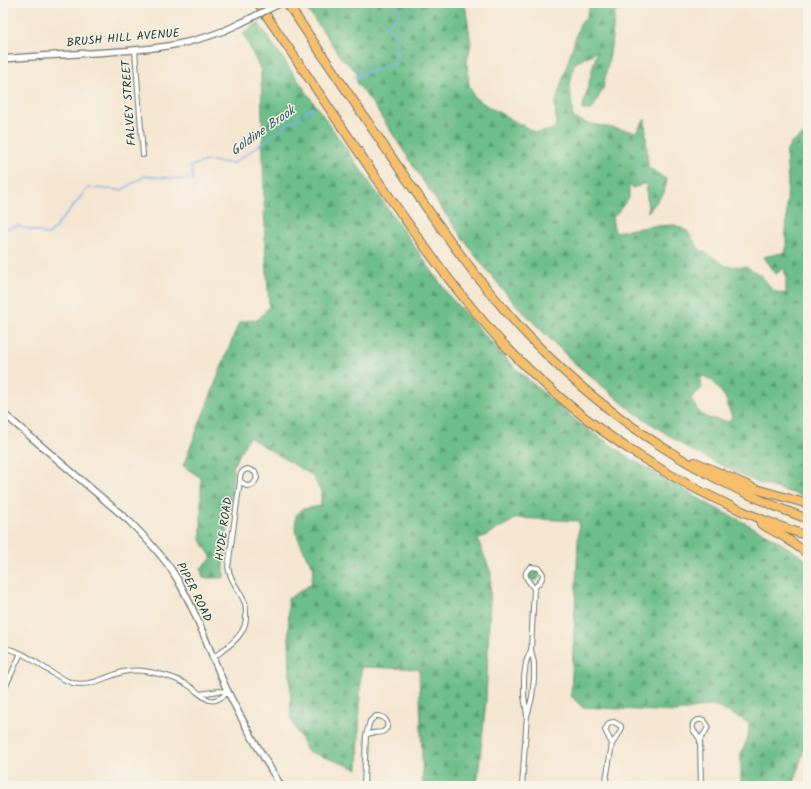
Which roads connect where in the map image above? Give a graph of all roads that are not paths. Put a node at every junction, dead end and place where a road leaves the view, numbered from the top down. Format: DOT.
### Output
graph roads {
  1 [pos="258,3"];
  2 [pos="281,3"];
  3 [pos="287,3"];
  4 [pos="135,50"];
  5 [pos="3,53"];
  6 [pos="5,59"];
  7 [pos="143,154"];
  8 [pos="3,413"];
  9 [pos="667,450"];
  10 [pos="240,481"];
  11 [pos="711,497"];
  12 [pos="808,504"];
  13 [pos="808,518"];
  14 [pos="808,536"];
  15 [pos="808,554"];
  16 [pos="534,590"];
  17 [pos="3,648"];
  18 [pos="531,650"];
  19 [pos="21,653"];
  20 [pos="213,658"];
  21 [pos="524,678"];
  22 [pos="534,679"];
  23 [pos="3,691"];
  24 [pos="228,692"];
  25 [pos="200,694"];
  26 [pos="527,715"];
  27 [pos="366,735"];
  28 [pos="700,740"];
  29 [pos="612,744"];
  30 [pos="281,786"];
  31 [pos="364,786"];
  32 [pos="522,786"];
  33 [pos="605,786"];
  34 [pos="701,786"];
  1 -- 11 [label="highway"];
  2 -- 4 [label="street, BRUSH HILL AVENUE, bridge"];
  3 -- 9 [label="highway"];
  4 -- 6 [label="street, BRUSH HILL AVENUE"];
  4 -- 7 [label="street, FALVEY STREET"];
  5 -- 6 [label="street, BRUSH HILL AVENUE"];
  8 -- 20 [label="street, PIPER ROAD"];
  9 -- 12 [label="highway"];
  9 -- 13 [label="highway"];
  10 -- 10 [label="street, HYDE ROAD"];
  10 -- 20 [label="street, HYDE ROAD"];
  11 -- 14 [label="highway"];
  11 -- 15 [label="highway"];
  16 -- 16 [label="street"];
  16 -- 18 [label="street"];
  17 -- 19 [label="street"];
  18 -- 21 [label="street"];
  18 -- 22 [label="street"];
  19 -- 23 [label="street"];
  19 -- 25 [label="street"];
  20 -- 24 [label="street, PIPER ROAD"];
  21 -- 22 [label="street"];
  21 -- 26 [label="street"];
  22 -- 26 [label="street"];
  24 -- 25 [label="street"];
  24 -- 25 [label="street"];
  24 -- 30 [label="street, PIPER ROAD"];
  26 -- 32 [label="street"];
  27 -- 27 [label="street"];
  27 -- 31 [label="street"];
  28 -- 28 [label="street"];
  28 -- 34 [label="street"];
  29 -- 29 [label="street"];
  29 -- 33 [label="street"];
}
